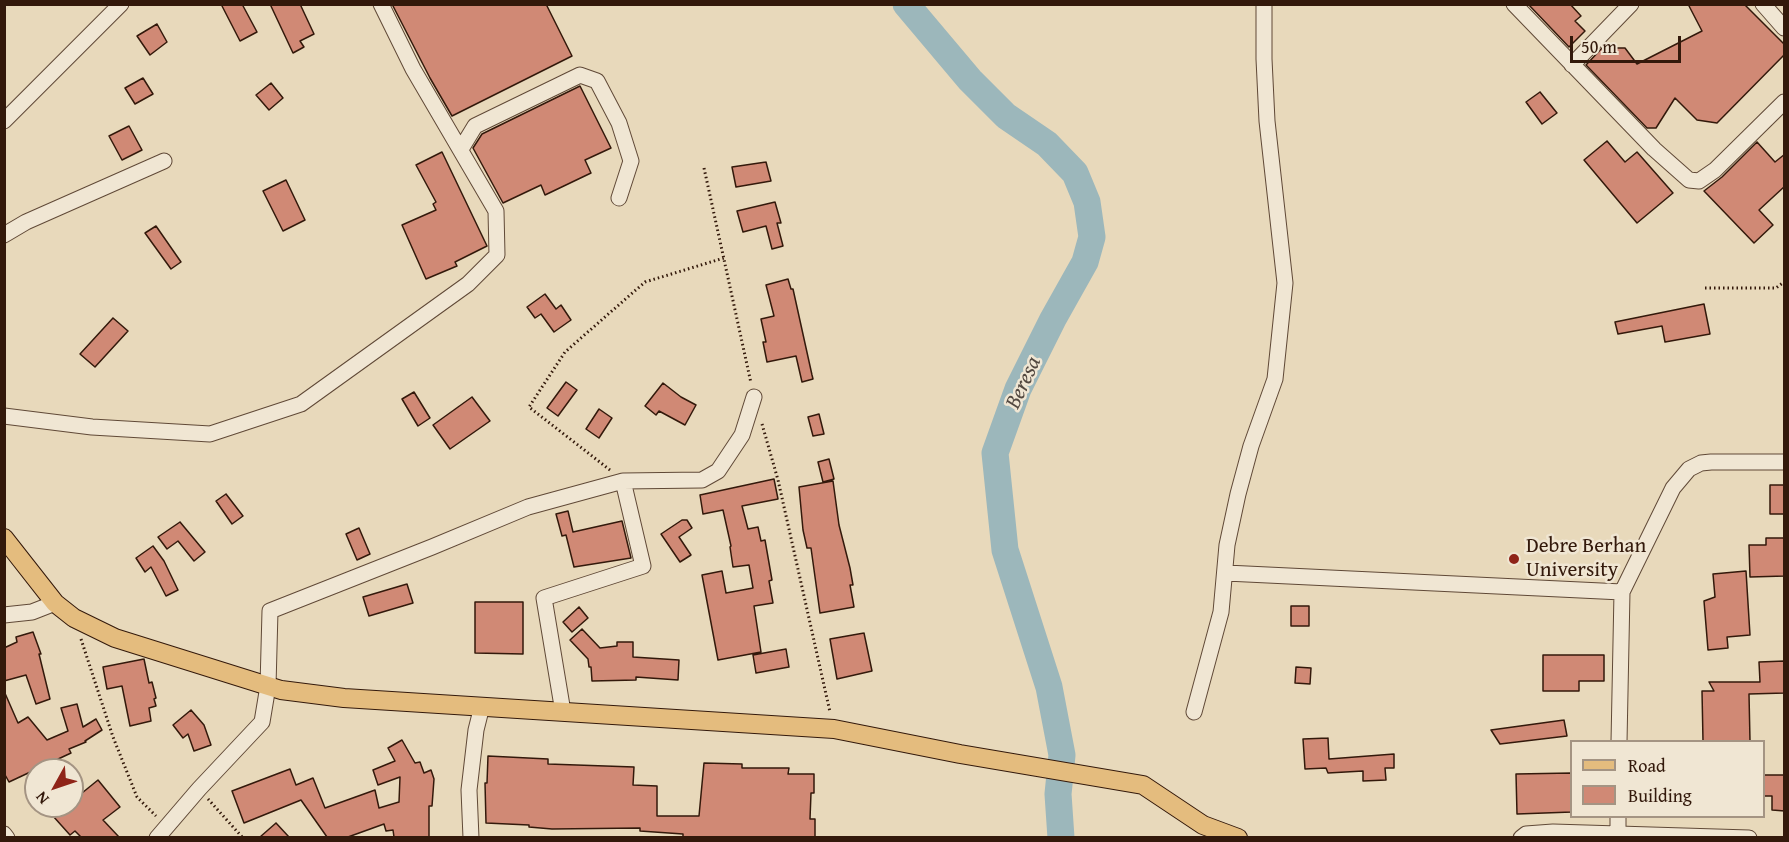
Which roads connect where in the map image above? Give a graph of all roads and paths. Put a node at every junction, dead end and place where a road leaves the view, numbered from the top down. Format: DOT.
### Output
graph roads {
  1 [pos="121,4"];
  2 [pos="381,4"];
  3 [pos="1264,4"];
  4 [pos="1514,4"];
  5 [pos="1631,4"];
  6 [pos="1763,4"];
  7 [pos="1785,28"];
  8 [pos="1572,65"];
  9 [pos="1785,102"];
  10 [pos="4,121"];
  11 [pos="461,149"];
  12 [pos="164,161"];
  13 [pos="704,168"];
  14 [pos="619,198"];
  15 [pos="4,236"];
  16 [pos="724,258"];
  17 [pos="1785,282"];
  18 [pos="1705,288"];
  19 [pos="754,396"];
  20 [pos="4,416"];
  21 [pos="1785,462"];
  22 [pos="623,481"];
  23 [pos="4,538"];
  24 [pos="1226,573"];
  25 [pos="1622,592"];
  26 [pos="55,603"];
  27 [pos="4,615"];
  28 [pos="74,618"];
  29 [pos="268,686"];
  30 [pos="482,706"];
  31 [pos="563,711"];
  32 [pos="1194,712"];
  33 [pos="834,729"];
  34 [pos="1620,740"];
  35 [pos="199,789"];
  36 [pos="1618,818"];
  37 [pos="162,832"];
  38 [pos="1618,835"];
  39 [pos="243,837"];
  40 [pos="471,837"];
  41 [pos="1238,837"];
  42 [pos="1521,837"];
  43 [pos="1749,837"];
  1 -- 10 [label="street"];
  2 -- 11 [label="street"];
  3 -- 24 [label="street"];
  4 -- 8 [label="street"];
  5 -- 8 [label="street"];
  6 -- 7 [label="street"];
  8 -- 9 [label="street"];
  11 -- 14 [label="street"];
  11 -- 20 [label="street"];
  12 -- 15 [label="street"];
  13 -- 16 [label="path"];
  16 -- 19 [label="path"];
  16 -- 22 [label="path"];
  17 -- 18 [label="path"];
  19 -- 22 [label="street"];
  19 -- 33 [label="path"];
  21 -- 25 [label="street"];
  22 -- 29 [label="street"];
  22 -- 31 [label="street"];
  23 -- 26 [label="main road"];
  24 -- 25 [label="street"];
  24 -- 32 [label="street"];
  25 -- 34 [label="street"];
  26 -- 27 [label="street"];
  26 -- 28 [label="main road"];
  28 -- 29 [label="main road"];
  28 -- 37 [label="path"];
  29 -- 30 [label="main road"];
  29 -- 35 [label="street"];
  30 -- 31 [label="main road"];
  30 -- 40 [label="street"];
  31 -- 33 [label="main road"];
  33 -- 41 [label="main road"];
  35 -- 37 [label="street"];
  35 -- 39 [label="path"];
  36 -- 38 [label="street"];
  38 -- 42 [label="street"];
  38 -- 43 [label="street"];
}
